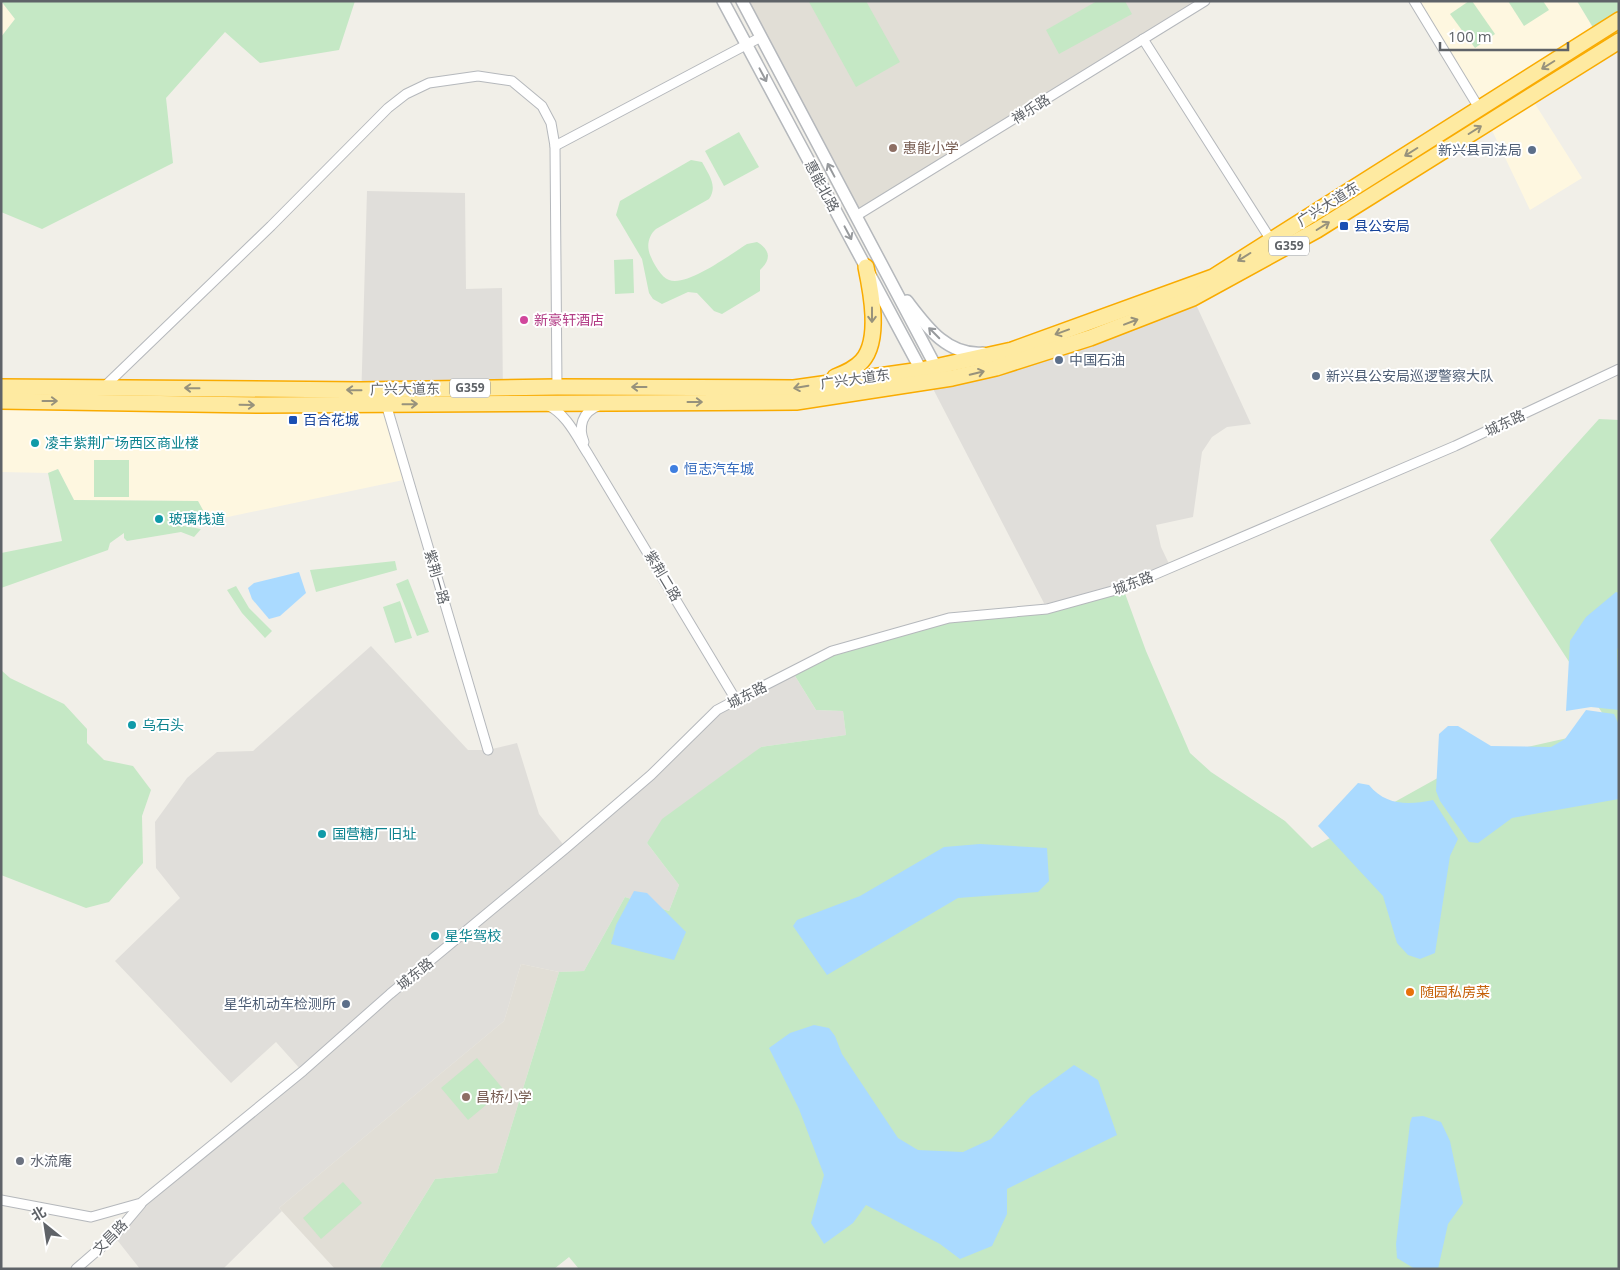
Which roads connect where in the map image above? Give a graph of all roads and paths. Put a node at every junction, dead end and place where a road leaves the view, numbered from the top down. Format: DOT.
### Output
graph roads {
  1 [pos="723,1"];
  2 [pos="742,1"];
  3 [pos="1205,1"];
  4 [pos="1414,1"];
  5 [pos="1619,20"];
  6 [pos="761,37"];
  7 [pos="1143,39"];
  8 [pos="1619,41"];
  9 [pos="746,45"];
  10 [pos="1480,108"];
  11 [pos="555,146"];
  12 [pos="856,216"];
  13 [pos="1271,240"];
  14 [pos="866,267"];
  15 [pos="884,270"];
  16 [pos="1012,350"];
  17 [pos="929,369"];
  18 [pos="1619,370"];
  19 [pos="822,383"];
  20 [pos="556,386"];
  21 [pos="1,387"];
  22 [pos="104,387"];
  23 [pos="1,401"];
  24 [pos="542,402"];
  25 [pos="608,402"];
  26 [pos="386,404"];
  27 [pos="588,454"];
  28 [pos="736,700"];
  29 [pos="488,750"];
  30 [pos="1,1200"];
  31 [pos="141,1204"];
  32 [pos="76,1269"];
  1 -- 9 [label="street, 惠能北路"];
  2 -- 6 [label="street, 惠能北路"];
  3 -- 7 [label="street, 禅乐路"];
  4 -- 10 [label="street"];
  5 -- 10 [label="highway, 广兴大道东 / G359, one-way"];
  6 -- 9 [label="street"];
  12 -- 6 [label="street, 惠能北路, one-way"];
  7 -- 12 [label="street, 禅乐路"];
  7 -- 13 [label="street"];
  25 -- 8 [label="highway, 广兴大道东 / G359, one-way"];
  9 -- 11 [label="street"];
  9 -- 14 [label="street, 惠能北路, one-way"];
  10 -- 13 [label="highway, 广兴大道东 / G359, one-way"];
  11 -- 20 [label="street"];
  11 -- 22 [label="street"];
  12 -- 15 [label="street, 惠能北路"];
  13 -- 16 [label="highway, 广兴大道东 / G359, one-way"];
  14 -- 17 [label="street, 惠能北路"];
  14 -- 19 [label="highway, one-way"];
  16 -- 15 [label="street, one-way"];
  15 -- 17 [label="street, 惠能北路"];
  16 -- 17 [label="highway, 广兴大道东 / G359"];
  17 -- 19 [label="highway, 广兴大道东 / G359"];
  18 -- 28 [label="street, 城东路"];
  19 -- 20 [label="highway, 广兴大道东 / G359, one-way"];
  20 -- 22 [label="highway, 广兴大道东 / G359, one-way"];
  21 -- 22 [label="highway, 广兴大道东 / G359"];
  23 -- 26 [label="highway, 广兴大道东 / G359, one-way"];
  24 -- 25 [label="highway, 广兴大道东 / G359"];
  26 -- 24 [label="highway, 广兴大道东 / G359, one-way"];
  24 -- 27 [label="street, 紫荆二路"];
  25 -- 27 [label="street, 紫荆二路"];
  26 -- 29 [label="street, 紫荆一路"];
  27 -- 28 [label="street, 紫荆二路"];
  28 -- 31 [label="street, 城东路"];
  30 -- 31 [label="street, 城东路"];
  31 -- 32 [label="street, 文昌路"];
}
